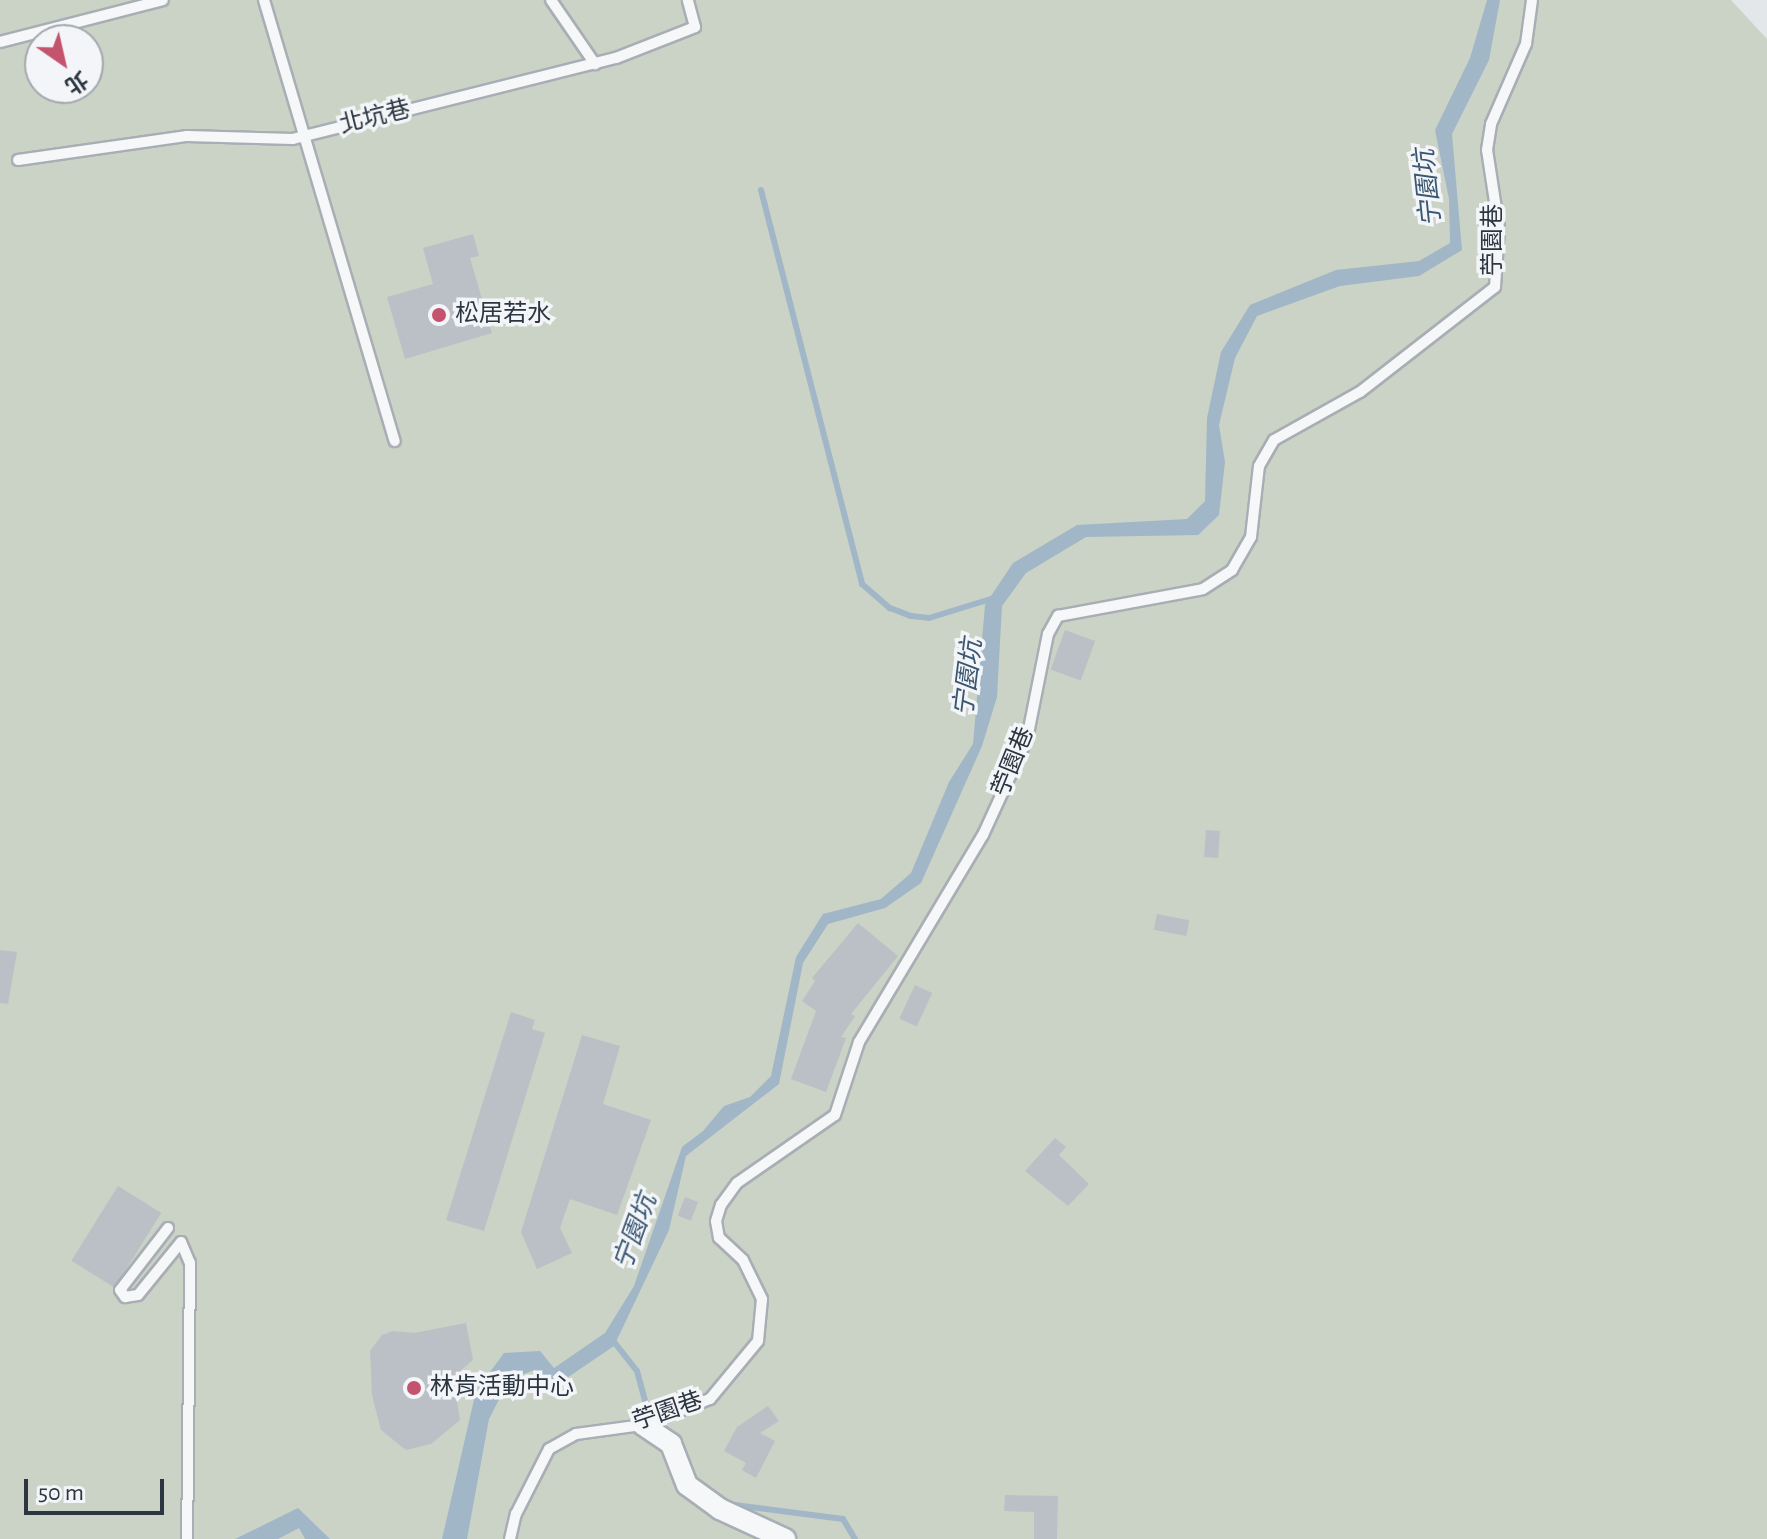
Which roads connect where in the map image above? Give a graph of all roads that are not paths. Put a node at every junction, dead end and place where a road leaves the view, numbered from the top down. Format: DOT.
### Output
graph roads {
  1 [pos="163,0"];
  2 [pos="264,0"];
  3 [pos="551,0"];
  4 [pos="688,0"];
  5 [pos="1532,0"];
  6 [pos="0,42"];
  7 [pos="595,64"];
  8 [pos="306,135"];
  9 [pos="18,160"];
  10 [pos="395,441"];
  11 [pos="168,1228"];
  12 [pos="643,1425"];
  13 [pos="187,1539"];
  14 [pos="510,1539"];
  15 [pos="785,1539"];
  1 -- 6 [label="lane"];
  2 -- 8 [label="lane"];
  3 -- 7 [label="lane"];
  4 -- 7 [label="lane, 北坑巷"];
  5 -- 12 [label="lane, 苧園巷"];
  7 -- 8 [label="lane, 北坑巷"];
  8 -- 9 [label="lane, 北坑巷"];
  8 -- 10 [label="lane"];
  11 -- 13 [label="lane"];
  12 -- 14 [label="lane, 苧園巷"];
  12 -- 15 [label="street"];
}
